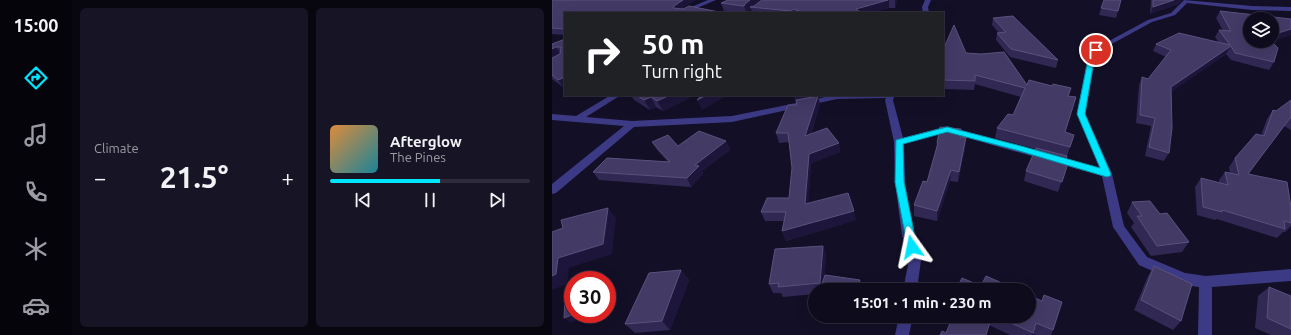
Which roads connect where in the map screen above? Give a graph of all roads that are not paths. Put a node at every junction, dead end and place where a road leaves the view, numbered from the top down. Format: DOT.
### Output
graph roads {
  1 [pos="713,0"];
  2 [pos="928,0"];
  3 [pos="1291,9"];
  4 [pos="683,12"];
  5 [pos="926,12"];
  6 [pos="615,96"];
  7 [pos="864,96"];
  8 [pos="891,96"];
  9 [pos="552,117"];
  10 [pos="579,118"];
  11 [pos="632,124"];
  12 [pos="899,142"];
  13 [pos="1107,174"];
  14 [pos="552,190"];
  15 [pos="1291,276"];
  16 [pos="1206,282"];
  17 [pos="911,283"];
  18 [pos="905,323"];
  19 [pos="902,335"];
  20 [pos="1205,335"];
  1 -- 4 [label="street"];
  2 -- 5 [label="street"];
  3 -- 13 [label="street"];
  6 -- 10 [label="street"];
  7 -- 11 [label="street"];
  8 -- 12 [label="street"];
  9 -- 10 [label="street"];
  10 -- 11 [label="street"];
  11 -- 14 [label="street"];
  12 -- 13 [label="street"];
  12 -- 17 [label="street"];
  13 -- 16 [label="street"];
  15 -- 16 [label="street"];
  16 -- 20 [label="street"];
  18 -- 19 [label="street"];
}
